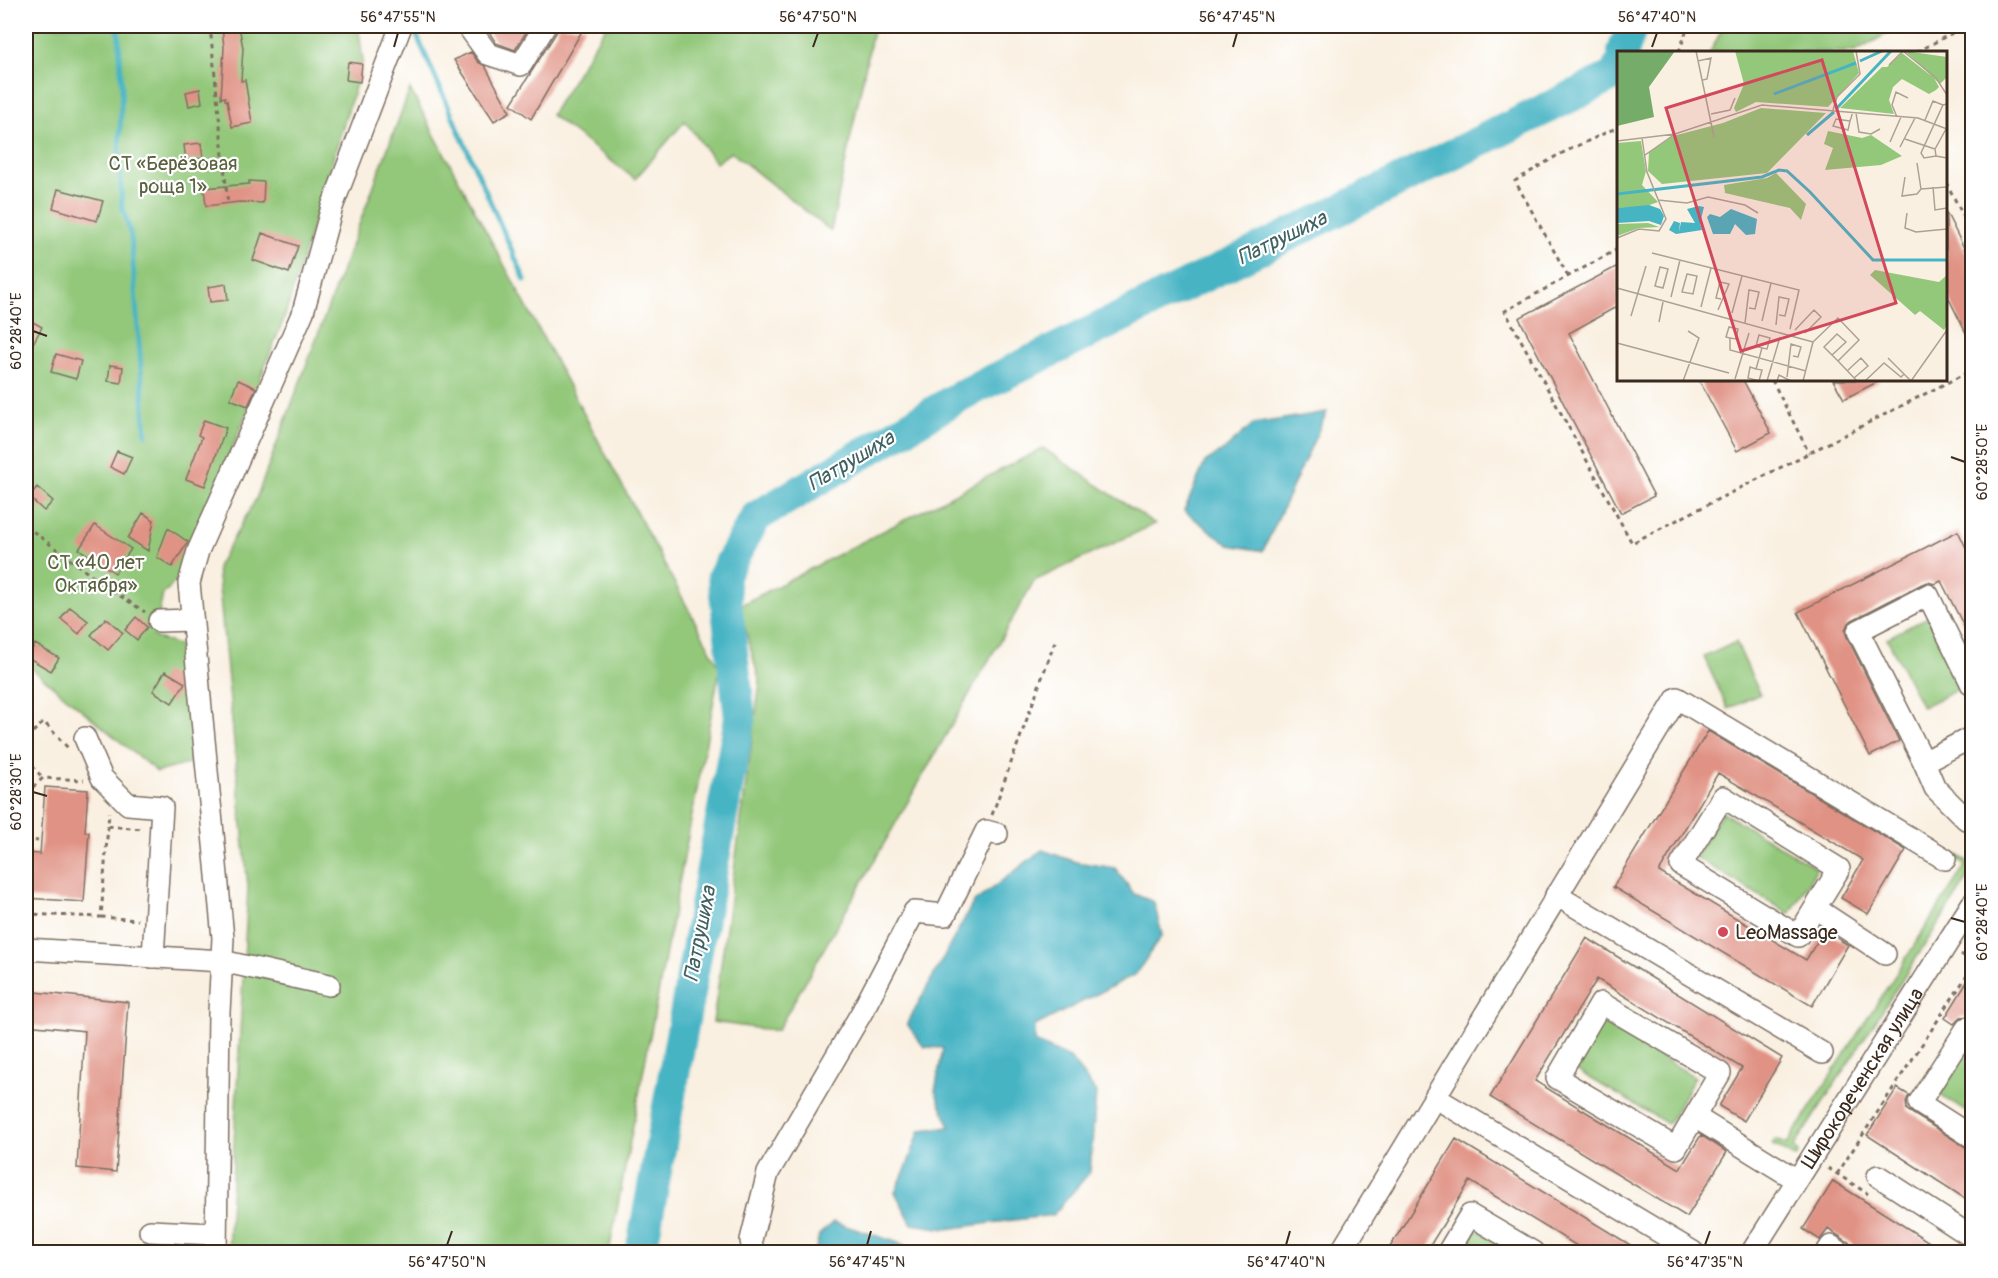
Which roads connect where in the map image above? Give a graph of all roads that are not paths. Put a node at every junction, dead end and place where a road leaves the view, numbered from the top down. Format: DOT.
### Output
graph roads {
  1 [pos="472,26"];
  2 [pos="544,26"];
  3 [pos="394,27"];
  4 [pos="192,620"];
  5 [pos="159,621"];
  6 [pos="1972,685"];
  7 [pos="1972,737"];
  8 [pos="80,747"];
  9 [pos="1924,762"];
  10 [pos="1966,819"];
  11 [pos="992,833"];
  12 [pos="1945,859"];
  13 [pos="1556,895"];
  14 [pos="1972,904"];
  15 [pos="1815,908"];
  16 [pos="26,949"];
  17 [pos="1885,954"];
  18 [pos="153,957"];
  19 [pos="222,961"];
  20 [pos="329,985"];
  21 [pos="1972,1032"];
  22 [pos="1822,1053"];
  23 [pos="1436,1098"];
  24 [pos="1695,1117"];
  25 [pos="1972,1137"];
  26 [pos="1878,1176"];
  27 [pos="1797,1180"];
  28 [pos="150,1231"];
  29 [pos="1972,1237"];
  30 [pos="216,1243"];
  31 [pos="753,1252"];
  32 [pos="1341,1252"];
  33 [pos="1448,1252"];
  34 [pos="1533,1252"];
  35 [pos="1693,1252"];
  36 [pos="1752,1252"];
  37 [pos="1827,1252"];
  38 [pos="1840,1252"];
  1 -- 2 [label="street"];
  3 -- 4 [label="street"];
  4 -- 5 [label="street"];
  4 -- 19 [label="street"];
  6 -- 9 [label="street"];
  7 -- 9 [label="street"];
  8 -- 18 [label="street"];
  9 -- 10 [label="street"];
  11 -- 31 [label="street"];
  12 -- 13 [label="street"];
  13 -- 22 [label="street"];
  13 -- 23 [label="street"];
  14 -- 27 [label="street, Широкореченская улица"];
  15 -- 15 [label="street"];
  15 -- 17 [label="street"];
  16 -- 18 [label="street"];
  18 -- 19 [label="street"];
  19 -- 20 [label="street"];
  19 -- 30 [label="street"];
  21 -- 25 [label="street"];
  23 -- 32 [label="street"];
  23 -- 35 [label="street"];
  24 -- 24 [label="street"];
  24 -- 27 [label="street"];
  26 -- 29 [label="street"];
  27 -- 36 [label="street, Широкореченская улица"];
  28 -- 30 [label="street"];
  33 -- 34 [label="street"];
  37 -- 38 [label="street"];
}
